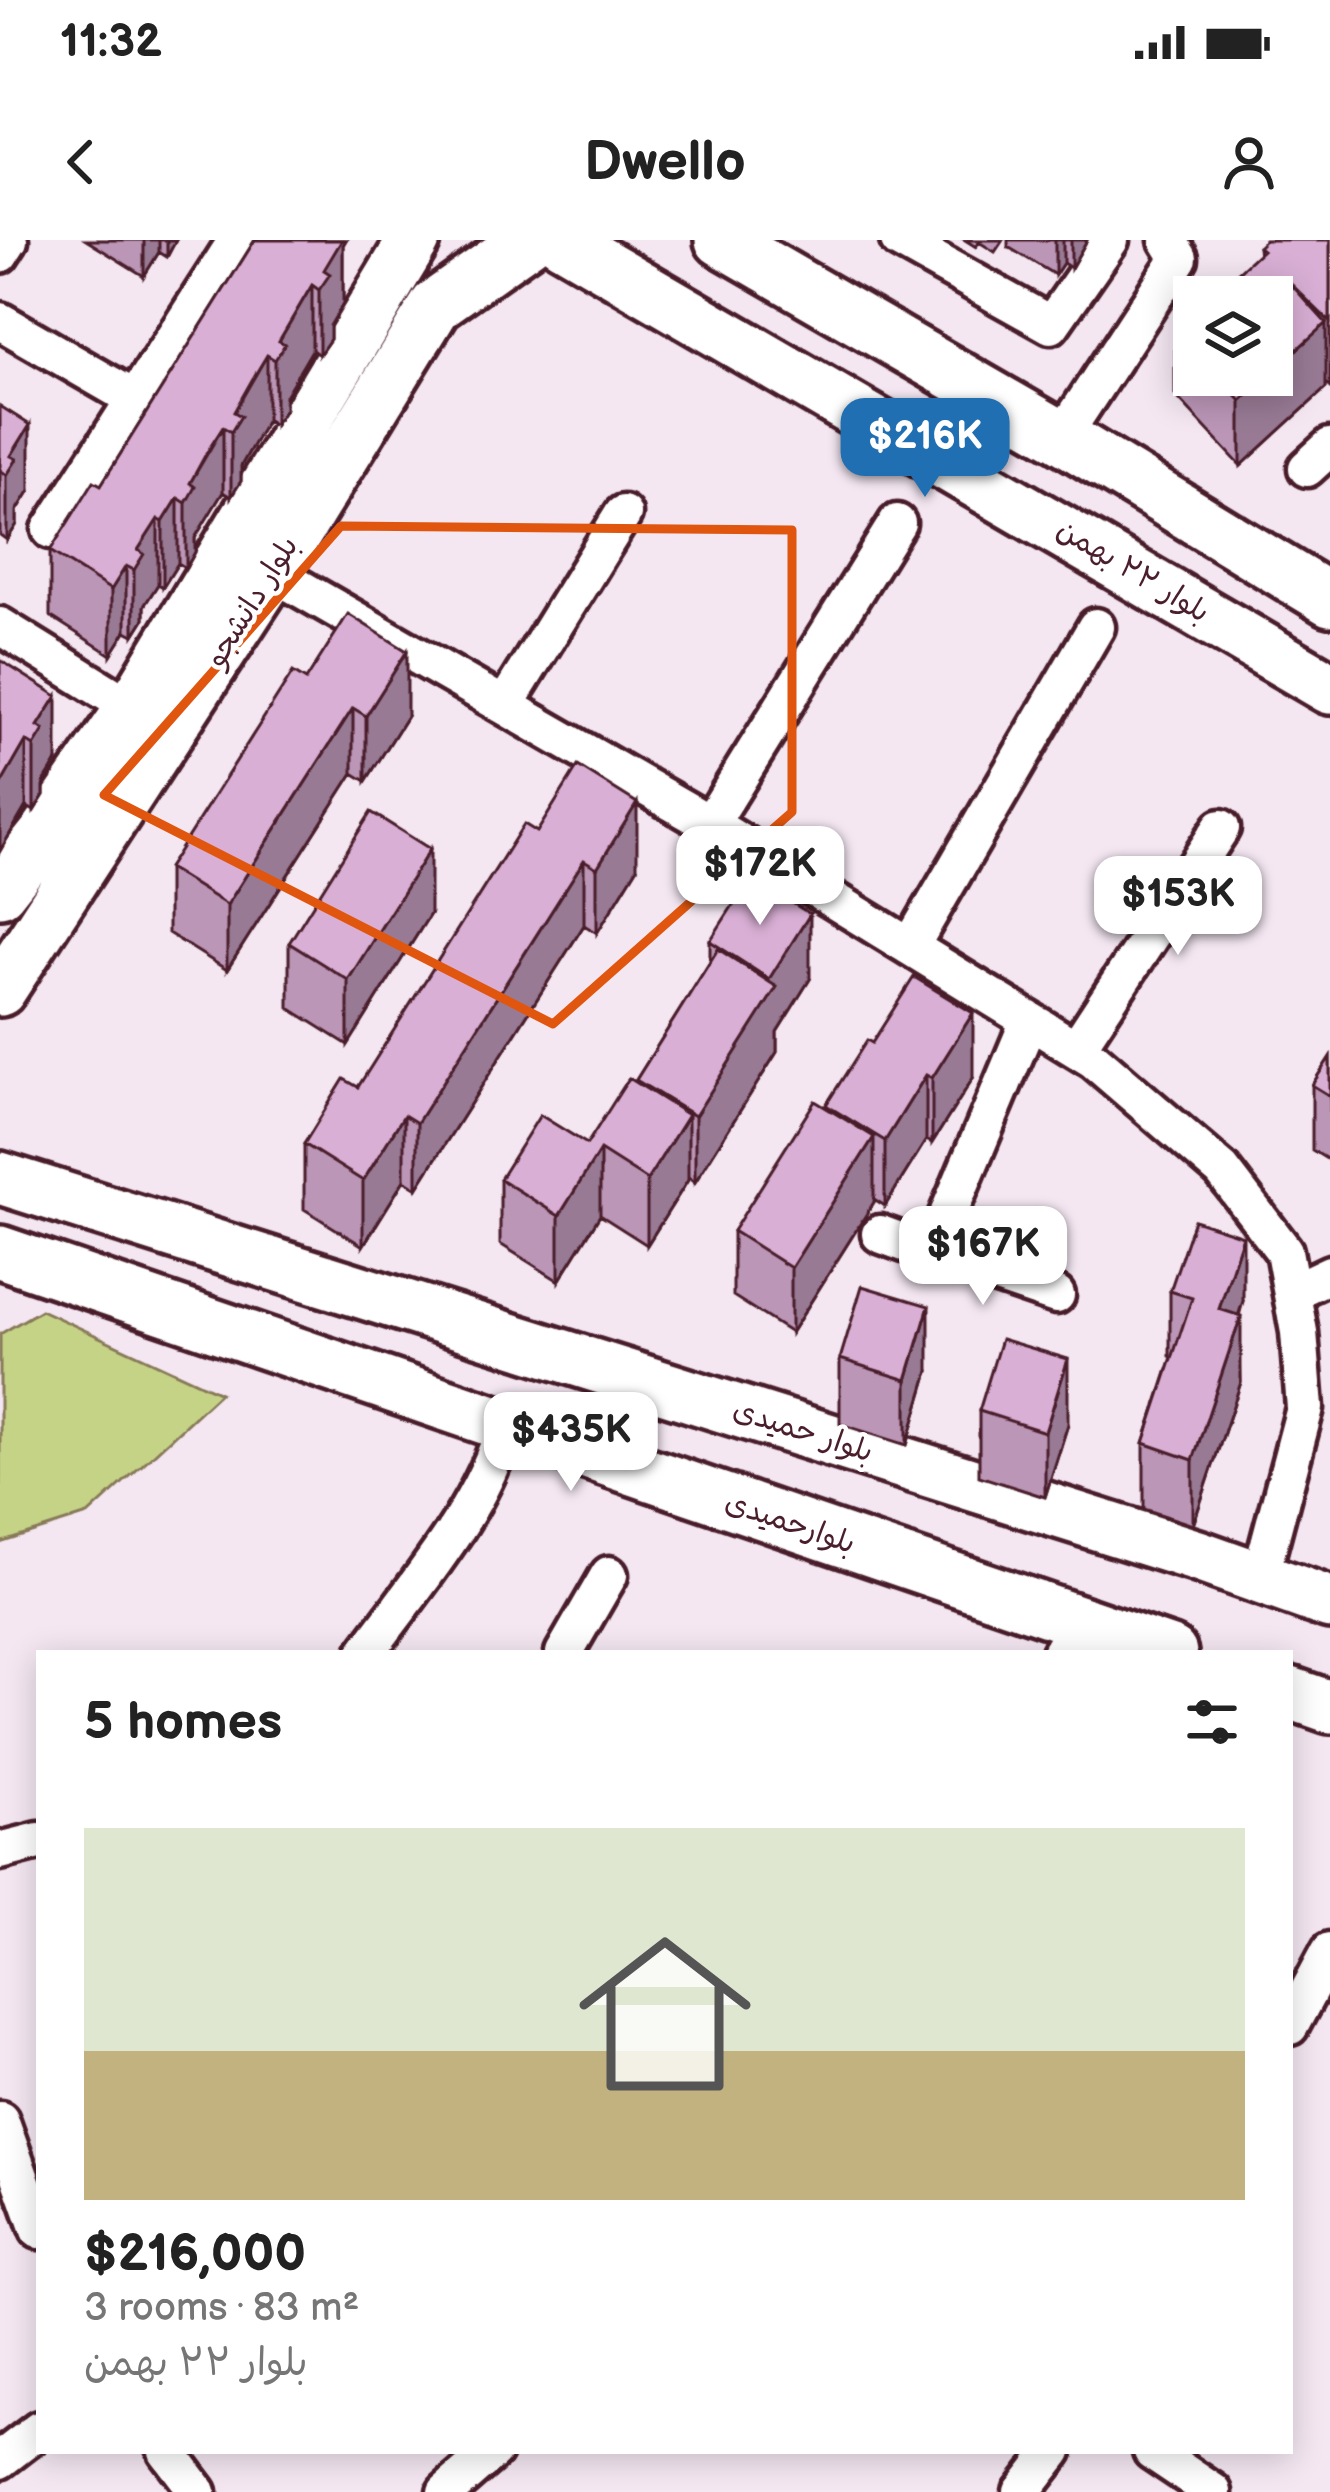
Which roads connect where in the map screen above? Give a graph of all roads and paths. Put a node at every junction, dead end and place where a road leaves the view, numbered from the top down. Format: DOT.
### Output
graph roads {
  1 [pos="9,240"];
  2 [pos="236,240"];
  3 [pos="414,240"];
  4 [pos="528,240"];
  5 [pos="561,240"];
  6 [pos="721,240"];
  7 [pos="899,240"];
  8 [pos="1110,240"];
  9 [pos="1168,240"];
  10 [pos="0,254"];
  11 [pos="379,298"];
  12 [pos="436,305"];
  13 [pos="0,322"];
  14 [pos="135,400"];
  15 [pos="1062,436"];
  16 [pos="623,514"];
  17 [pos="897,524"];
  18 [pos="51,530"];
  19 [pos="272,572"];
  20 [pos="1330,600"];
  21 [pos="0,626"];
  22 [pos="1096,627"];
  23 [pos="1330,688"];
  24 [pos="506,705"];
  25 [pos="132,708"];
  26 [pos="710,824"];
  27 [pos="1221,828"];
  28 [pos="0,891"];
  29 [pos="910,947"];
  30 [pos="0,990"];
  31 [pos="1029,1021"];
  32 [pos="1076,1049"];
  33 [pos="0,1178"];
  34 [pos="880,1234"];
  35 [pos="0,1252"];
  36 [pos="932,1253"];
  37 [pos="1330,1274"];
  38 [pos="1292,1292"];
  39 [pos="1056,1295"];
  40 [pos="505,1426"];
  41 [pos="609,1575"];
  42 [pos="1260,1578"];
  43 [pos="1330,1603"];
  44 [pos="1070,1638"];
  45 [pos="368,1650"];
  46 [pos="566,1650"];
  47 [pos="1151,1650"];
  48 [pos="1293,1694"];
  49 [pos="1330,1707"];
  50 [pos="36,1842"];
  51 [pos="0,1851"];
  52 [pos="1330,1951"];
  53 [pos="1293,2020"];
  54 [pos="0,2120"];
  55 [pos="28,2224"];
  56 [pos="36,2432"];
  57 [pos="168,2454"];
  58 [pos="490,2454"];
  59 [pos="1052,2454"];
  60 [pos="1156,2454"];
  61 [pos="0,2460"];
  62 [pos="198,2492"];
  63 [pos="446,2492"];
  64 [pos="1022,2492"];
  65 [pos="1213,2492"];
  1 -- 10 [label="street"];
  2 -- 14 [label="street"];
  3 -- 11 [label="street, بلوار دانشجو"];
  4 -- 12 [label="street, بلوار دانشجو"];
  5 -- 23 [label="street, بلوار ۲۲ بهمن"];
  6 -- 15 [label="street"];
  7 -- 8 [label="street"];
  9 -- 15 [label="street"];
  11 -- 12 [label="street"];
  11 -- 25 [label="street, بلوار دانشجو"];
  12 -- 19 [label="street, بلوار دانشجو"];
  13 -- 14 [label="street"];
  14 -- 18 [label="street"];
  15 -- 20 [label="street"];
  16 -- 24 [label="street"];
  17 -- 26 [label="street"];
  19 -- 24 [label="street"];
  19 -- 30 [label="street, بلوار دانشجو"];
  21 -- 25 [label="street"];
  22 -- 29 [label="street"];
  24 -- 26 [label="street"];
  25 -- 28 [label="street, بلوار دانشجو"];
  26 -- 29 [label="street"];
  27 -- 32 [label="street"];
  29 -- 31 [label="street"];
  31 -- 32 [label="street"];
  31 -- 36 [label="street"];
  32 -- 38 [label="street"];
  33 -- 42 [label="street, بلوار حمیدی"];
  34 -- 36 [label="street"];
  35 -- 40 [label="street, بلوارحمیدی"];
  36 -- 39 [label="street"];
  37 -- 38 [label="street"];
  38 -- 42 [label="street"];
  40 -- 44 [label="street, بلوارحمیدی"];
  40 -- 45 [label="street"];
  41 -- 46 [label="street"];
  42 -- 43 [label="street, بلوار حمیدی"];
  44 -- 47 [label="street, بلوارحمیدی"];
  48 -- 49 [label="street"];
  50 -- 51 [label="street"];
  52 -- 53 [label="street"];
  54 -- 55 [label="street"];
  56 -- 61 [label="street"];
  57 -- 62 [label="street"];
  58 -- 63 [label="street"];
  59 -- 64 [label="street"];
  60 -- 65 [label="street"];
}
